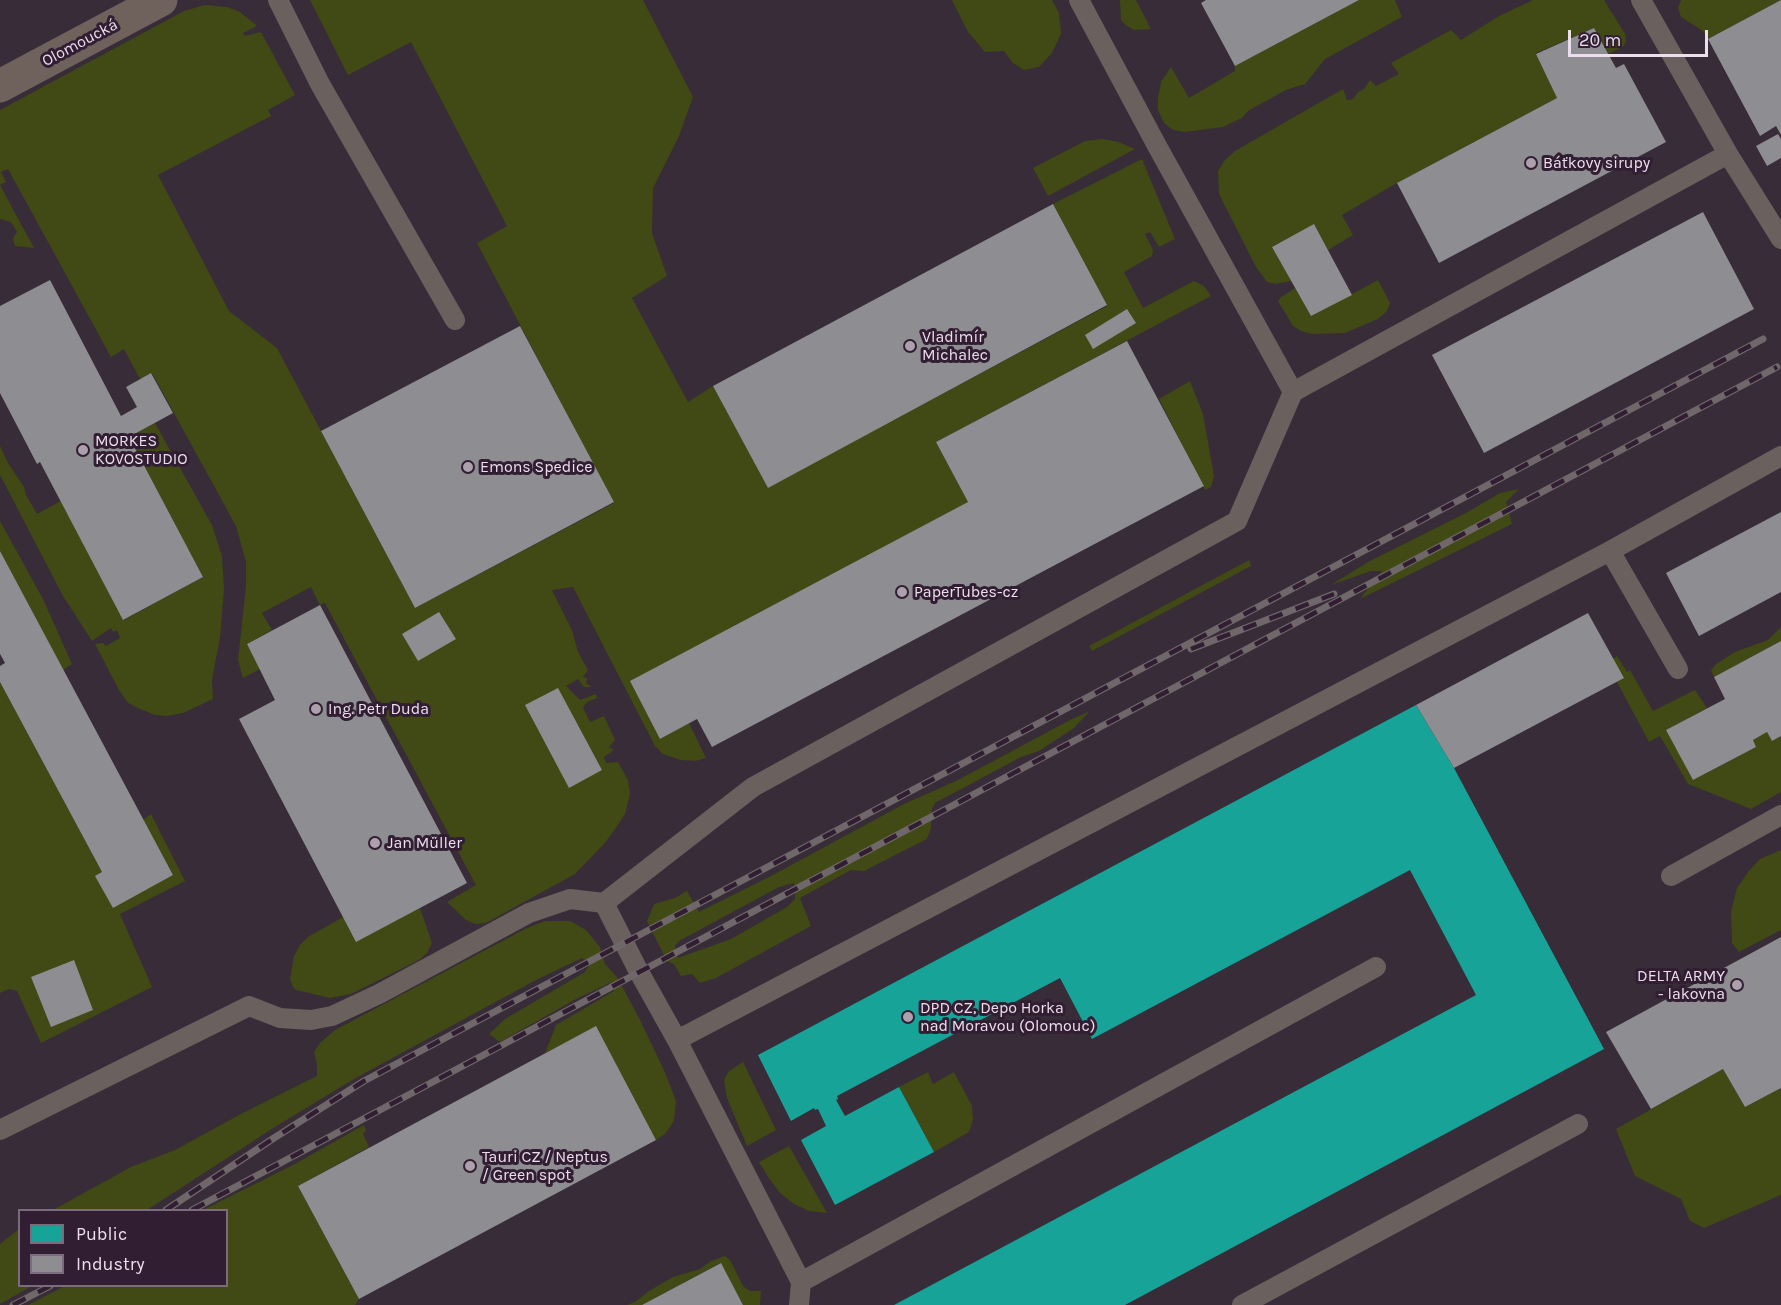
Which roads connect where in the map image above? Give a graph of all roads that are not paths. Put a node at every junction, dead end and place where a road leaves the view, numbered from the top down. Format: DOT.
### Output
graph roads {
  1 [pos="161,0"];
  2 [pos="278,0"];
  3 [pos="1079,0"];
  4 [pos="1641,0"];
  5 [pos="0,86"];
  6 [pos="1728,154"];
  7 [pos="1781,239"];
  8 [pos="455,320"];
  9 [pos="1293,392"];
  10 [pos="1781,456"];
  11 [pos="1610,551"];
  12 [pos="1678,669"];
  13 [pos="1781,815"];
  14 [pos="1671,876"];
  15 [pos="604,903"];
  16 [pos="1376,967"];
  17 [pos="677,1040"];
  18 [pos="1578,1124"];
  19 [pos="0,1130"];
  20 [pos="801,1282"];
  21 [pos="799,1305"];
  22 [pos="1242,1305"];
  1 -- 5 [label="street, Olomoucká"];
  2 -- 8 [label="lane"];
  3 -- 9 [label="lane"];
  4 -- 6 [label="lane"];
  6 -- 7 [label="lane"];
  6 -- 9 [label="lane"];
  9 -- 15 [label="lane"];
  10 -- 11 [label="lane"];
  11 -- 12 [label="lane"];
  11 -- 17 [label="lane"];
  13 -- 14 [label="lane"];
  15 -- 17 [label="lane"];
  15 -- 19 [label="lane"];
  16 -- 20 [label="lane"];
  17 -- 20 [label="lane"];
  18 -- 22 [label="lane"];
  20 -- 21 [label="lane"];
}
